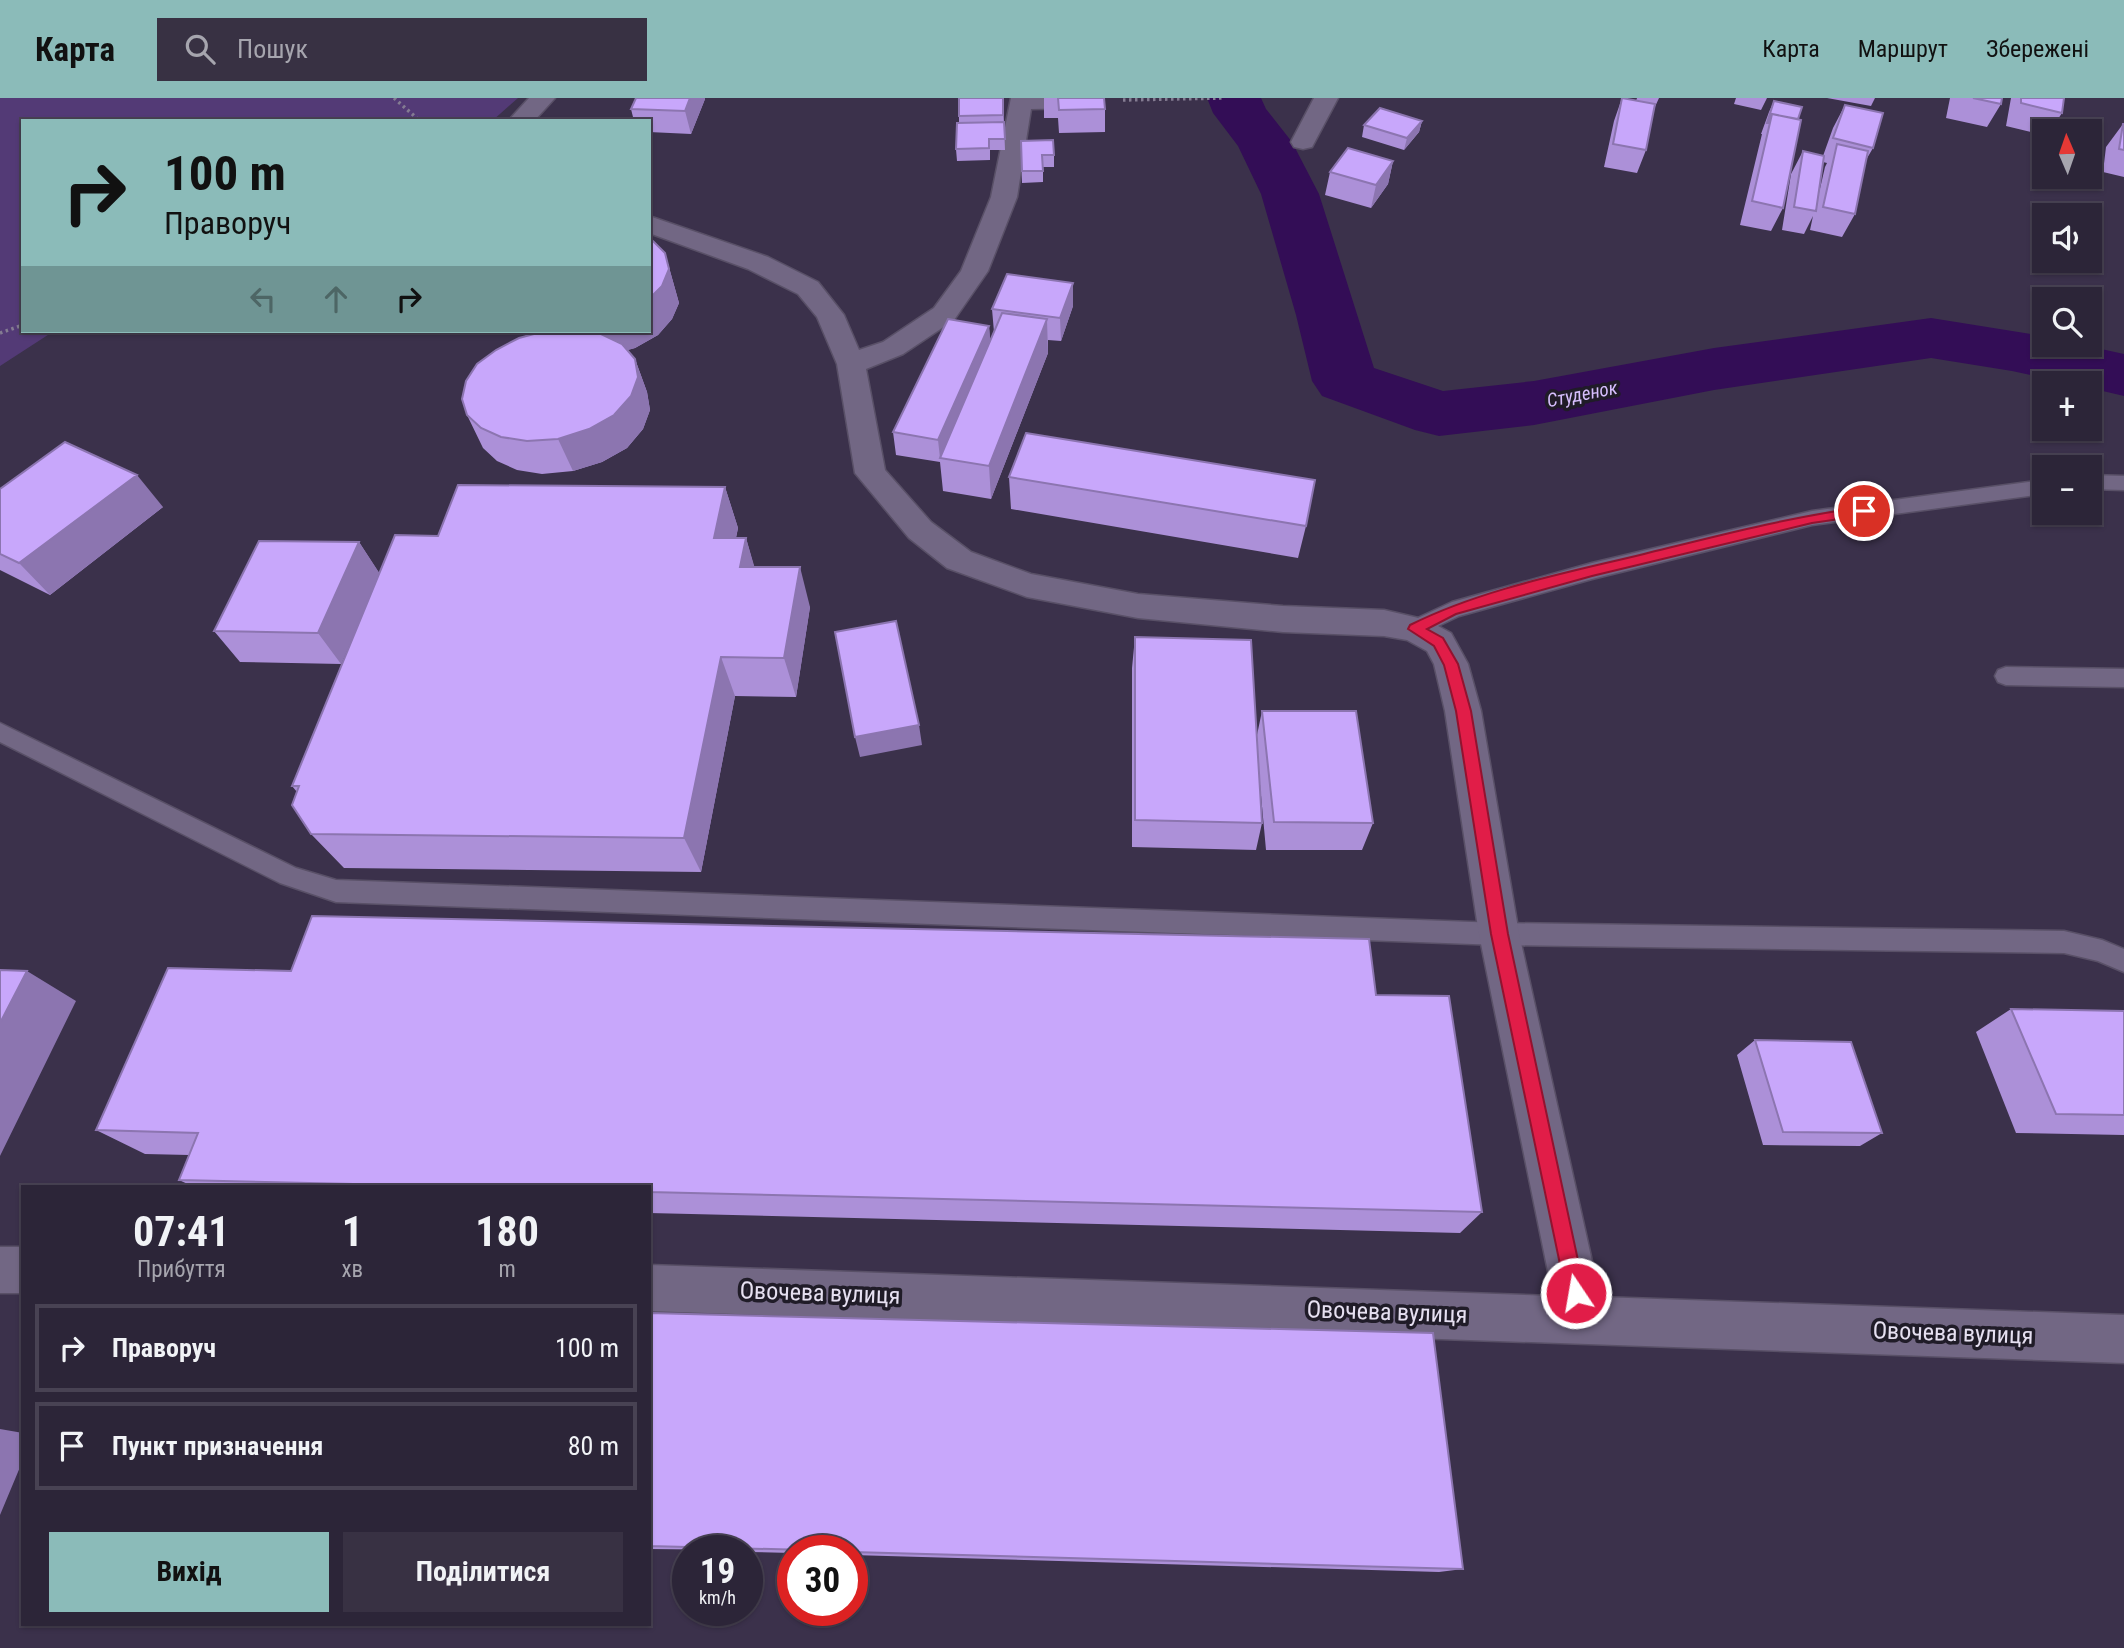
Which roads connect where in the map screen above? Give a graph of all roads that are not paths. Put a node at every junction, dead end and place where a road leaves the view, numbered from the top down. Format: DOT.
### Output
graph roads {
  1 [pos="543,98"];
  2 [pos="1326,98"];
  3 [pos="1085,101"];
  4 [pos="522,119"];
  5 [pos="1303,142"];
  6 [pos="651,225"];
  7 [pos="851,364"];
  8 [pos="2102,482"];
  9 [pos="2124,483"];
  10 [pos="2032,489"];
  11 [pos="1415,629"];
  12 [pos="2006,676"];
  13 [pos="2124,678"];
  14 [pos="0,732"];
  15 [pos="1499,934"];
  16 [pos="2124,961"];
  17 [pos="0,1270"];
  18 [pos="21,1270"];
  19 [pos="651,1288"];
  20 [pos="1581,1318"];
  21 [pos="2124,1339"];
  1 -- 4 [label="street"];
  2 -- 5 [label="street"];
  3 -- 7 [label="street"];
  6 -- 7 [label="street"];
  7 -- 11 [label="street"];
  8 -- 9 [label="lane"];
  10 -- 11 [label="lane"];
  11 -- 15 [label="street"];
  12 -- 13 [label="lane"];
  14 -- 15 [label="lane"];
  15 -- 16 [label="lane"];
  15 -- 20 [label="street"];
  17 -- 18 [label="street"];
  19 -- 20 [label="street, Овочева вулиця"];
  20 -- 21 [label="street, Овочева вулиця"];
}
